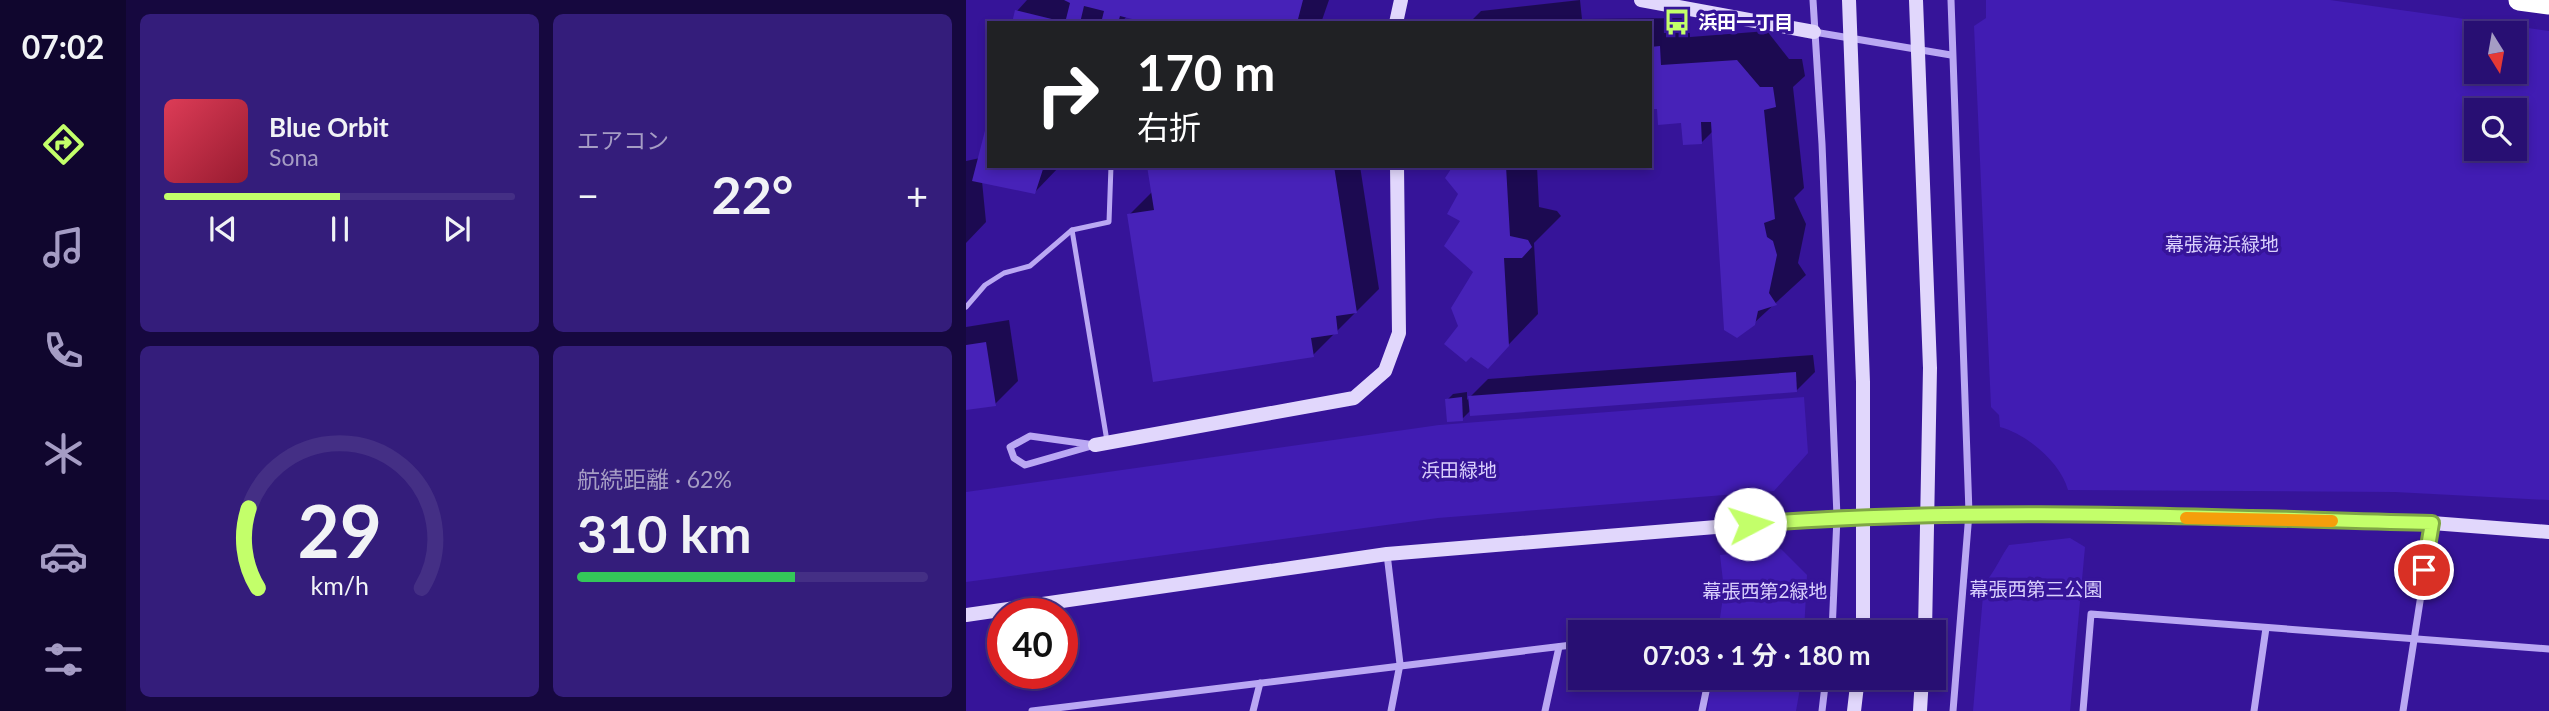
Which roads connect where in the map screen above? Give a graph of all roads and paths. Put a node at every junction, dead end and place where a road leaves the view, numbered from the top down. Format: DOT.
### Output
graph roads {
  1 [pos="1401,0"];
  2 [pos="1641,0"];
  3 [pos="1813,0"];
  4 [pos="1849,0"];
  5 [pos="1916,0"];
  6 [pos="1951,0"];
  7 [pos="2519,0"];
  8 [pos="2549,4"];
  9 [pos="1396,21"];
  10 [pos="1814,32"];
  11 [pos="1951,55"];
  12 [pos="1111,168"];
  13 [pos="1397,168"];
  14 [pos="1072,230"];
  15 [pos="966,307"];
  16 [pos="1101,444"];
  17 [pos="1969,513"];
  18 [pos="1837,517"];
  19 [pos="2432,523"];
  20 [pos="2549,532"];
  21 [pos="1387,554"];
  22 [pos="966,615"];
  23 [pos="1833,620"];
  24 [pos="1863,620"];
  25 [pos="1925,620"];
  26 [pos="2266,628"];
  27 [pos="2413,639"];
  28 [pos="1568,646"];
  29 [pos="1559,647"];
  30 [pos="2549,649"];
  31 [pos="1400,664"];
  32 [pos="1259,683"];
  33 [pos="1706,690"];
  34 [pos="1824,690"];
  35 [pos="1856,690"];
  36 [pos="1921,690"];
  37 [pos="1115,701"];
  38 [pos="1032,711"];
  39 [pos="1114,711"];
  40 [pos="1254,711"];
  41 [pos="1391,711"];
  42 [pos="1545,711"];
  43 [pos="1702,711"];
  44 [pos="1822,711"];
  45 [pos="1853,711"];
  46 [pos="1920,711"];
  47 [pos="1954,711"];
  48 [pos="2083,711"];
  49 [pos="2254,711"];
  50 [pos="2403,711"];
  1 -- 9 [label="street"];
  2 -- 10 [label="street"];
  3 -- 10 [label="street"];
  4 -- 24 [label="street, bridge"];
  5 -- 25 [label="street, bridge"];
  6 -- 11 [label="street"];
  7 -- 8 [label="highway"];
  10 -- 11 [label="street"];
  10 -- 18 [label="street"];
  11 -- 17 [label="street"];
  12 -- 14 [label="lane"];
  13 -- 16 [label="street"];
  14 -- 15 [label="lane"];
  14 -- 16 [label="lane"];
  16 -- 16 [label="street"];
  17 -- 18 [label="street"];
  17 -- 19 [label="street"];
  17 -- 47 [label="street"];
  18 -- 21 [label="street"];
  18 -- 23 [label="street"];
  19 -- 20 [label="street"];
  19 -- 27 [label="street"];
  21 -- 22 [label="street"];
  21 -- 31 [label="street"];
  26 -- 27 [label="street"];
  26 -- 48 [label="street"];
  26 -- 49 [label="street"];
  27 -- 30 [label="street"];
  27 -- 50 [label="street"];
  28 -- 29 [label="street"];
  29 -- 31 [label="street"];
  29 -- 42 [label="street"];
  31 -- 32 [label="street"];
  31 -- 41 [label="street"];
  32 -- 37 [label="street"];
  32 -- 40 [label="street"];
  33 -- 43 [label="street"];
  34 -- 44 [label="street"];
  35 -- 45 [label="street"];
  36 -- 46 [label="street"];
  37 -- 38 [label="street"];
  37 -- 39 [label="street"];
}
